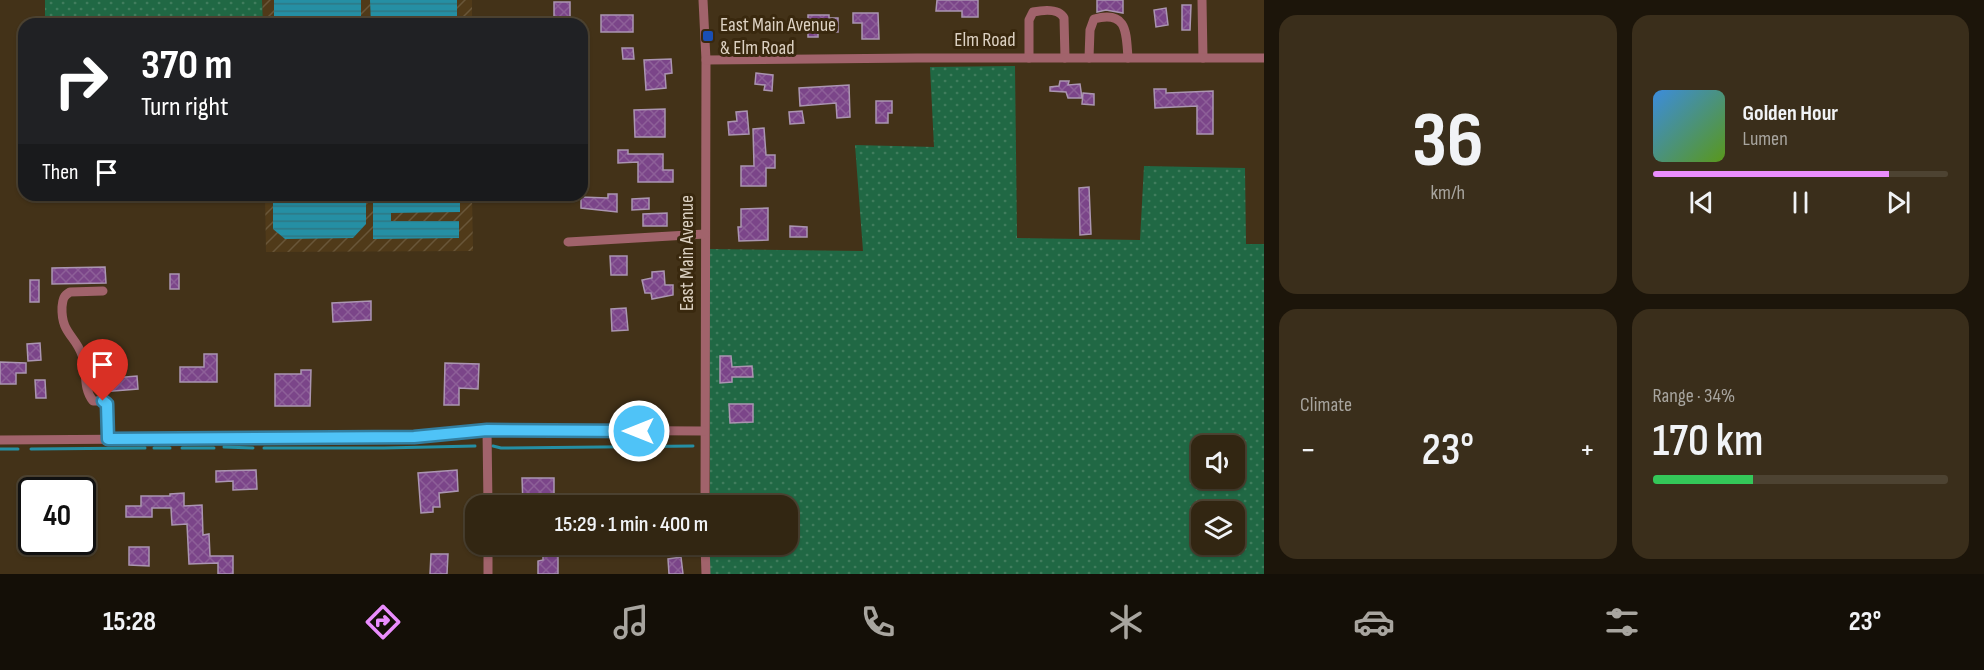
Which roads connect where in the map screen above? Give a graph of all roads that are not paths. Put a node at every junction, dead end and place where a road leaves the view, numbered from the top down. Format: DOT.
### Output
graph roads {
  1 [pos="703,0"];
  2 [pos="1202,0"];
  3 [pos="1029,58"];
  4 [pos="1065,58"];
  5 [pos="1089,58"];
  6 [pos="1128,58"];
  7 [pos="1203,58"];
  8 [pos="1264,58"];
  9 [pos="706,60"];
  10 [pos="705,234"];
  11 [pos="568,242"];
  12 [pos="103,291"];
  13 [pos="487,430"];
  14 [pos="704,431"];
  15 [pos="108,439"];
  16 [pos="0,440"];
  17 [pos="488,495"];
  18 [pos="705,495"];
  19 [pos="488,555"];
  20 [pos="705,555"];
  21 [pos="488,574"];
  22 [pos="706,574"];
  1 -- 9 [label="street, East Main Avenue"];
  2 -- 7 [label="street"];
  3 -- 4 [label="street, Elm Road"];
  3 -- 4 [label="street"];
  3 -- 9 [label="street, Elm Road"];
  4 -- 5 [label="street, Elm Road"];
  5 -- 6 [label="street, Elm Road"];
  5 -- 6 [label="street"];
  6 -- 7 [label="street, Elm Road"];
  7 -- 8 [label="street, Elm Road"];
  9 -- 10 [label="street, East Main Avenue"];
  10 -- 11 [label="street"];
  10 -- 14 [label="street, East Main Avenue"];
  12 -- 15 [label="street"];
  13 -- 14 [label="street"];
  13 -- 15 [label="street"];
  13 -- 17 [label="street"];
  14 -- 18 [label="street, East Main Avenue"];
  15 -- 16 [label="street"];
  19 -- 21 [label="street"];
  20 -- 22 [label="street"];
}
